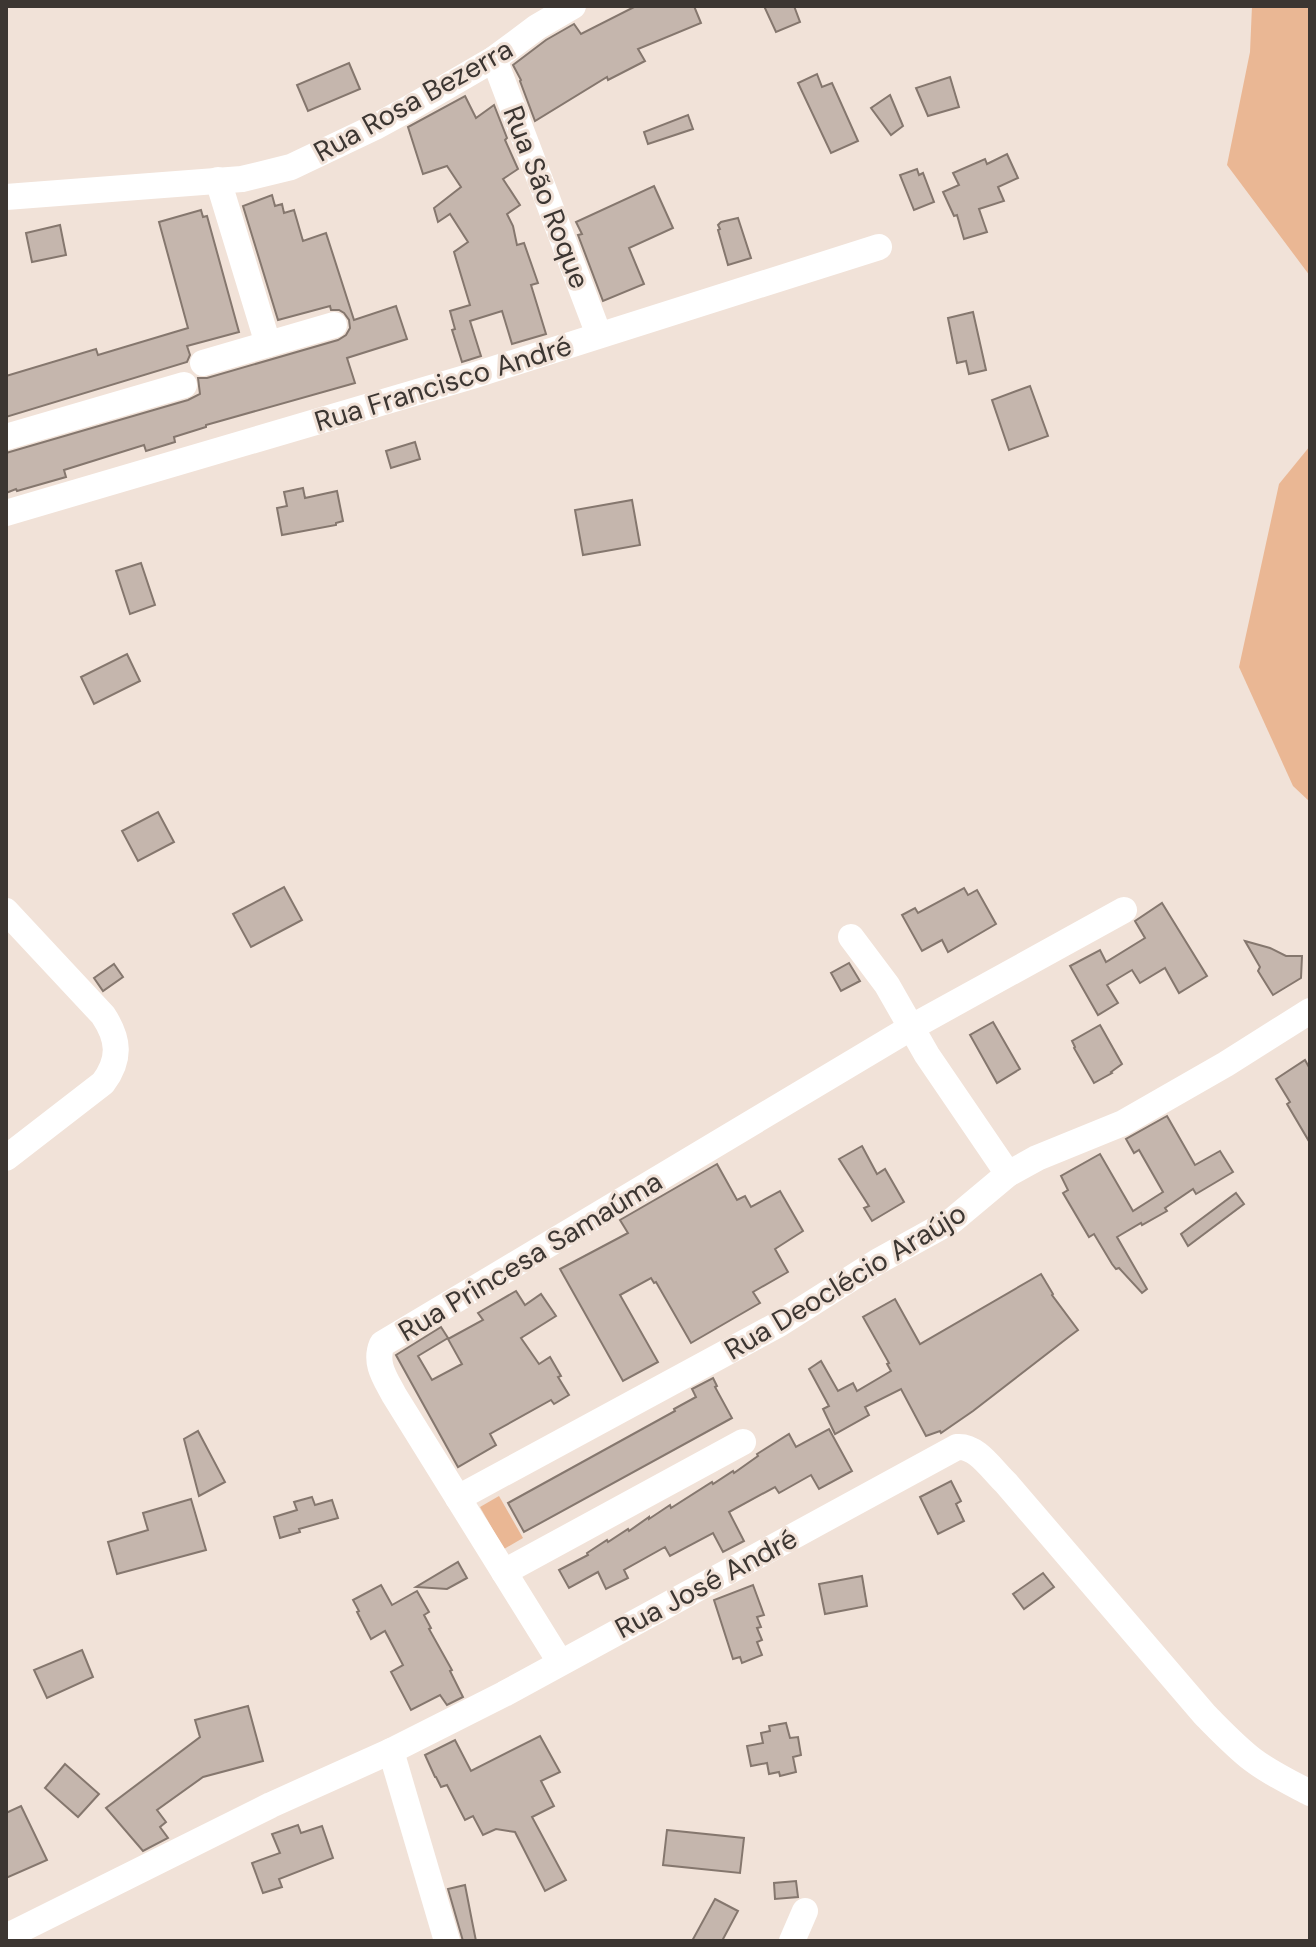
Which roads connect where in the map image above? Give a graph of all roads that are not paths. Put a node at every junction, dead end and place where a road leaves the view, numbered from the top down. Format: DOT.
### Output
graph roads {
  1 [pos="573,6"];
  2 [pos="532,17"];
  3 [pos="494,59"];
  4 [pos="218,180"];
  5 [pos="6,197"];
  6 [pos="879,247"];
  7 [pos="334,325"];
  8 [pos="599,335"];
  9 [pos="268,344"];
  10 [pos="203,363"];
  11 [pos="184,385"];
  12 [pos="6,437"];
  13 [pos="6,513"];
  14 [pos="1124,910"];
  15 [pos="6,911"];
  16 [pos="851,937"];
  17 [pos="1310,1011"];
  18 [pos="912,1027"];
  19 [pos="6,1158"];
  20 [pos="1008,1174"];
  21 [pos="743,1442"];
  22 [pos="458,1498"];
  23 [pos="504,1572"];
  24 [pos="560,1662"];
  25 [pos="391,1751"];
  26 [pos="1310,1793"];
  27 [pos="805,1911"];
  28 [pos="6,1937"];
  29 [pos="447,1941"];
  30 [pos="792,1941"];
  1 -- 2 [label="street, Rua Rosa Bezerra"];
  2 -- 3 [label="street, Rua Rosa Bezerra"];
  3 -- 4 [label="street, Rua Rosa Bezerra"];
  3 -- 8 [label="street, Rua São Roque"];
  4 -- 5 [label="street, Rua Rosa Bezerra"];
  4 -- 9 [label="street"];
  6 -- 8 [label="street, Rua Francisco André"];
  7 -- 9 [label="street"];
  8 -- 13 [label="street, Rua Francisco André"];
  9 -- 10 [label="street"];
  11 -- 12 [label="street"];
  14 -- 18 [label="street"];
  15 -- 19 [label="street"];
  16 -- 18 [label="street"];
  17 -- 20 [label="street, Rua Deoclécio Araújo"];
  18 -- 20 [label="street"];
  18 -- 22 [label="street, Rua Princesa Samaúma"];
  20 -- 22 [label="street, Rua Deoclécio Araújo"];
  21 -- 23 [label="street"];
  22 -- 23 [label="street, Rua Princesa Samaúma"];
  23 -- 24 [label="street, Rua Princesa Samaúma"];
  24 -- 25 [label="street, Rua José André"];
  24 -- 26 [label="street, Rua José André"];
  25 -- 28 [label="street, Rua José André"];
  25 -- 29 [label="street"];
  27 -- 30 [label="street"];
}
